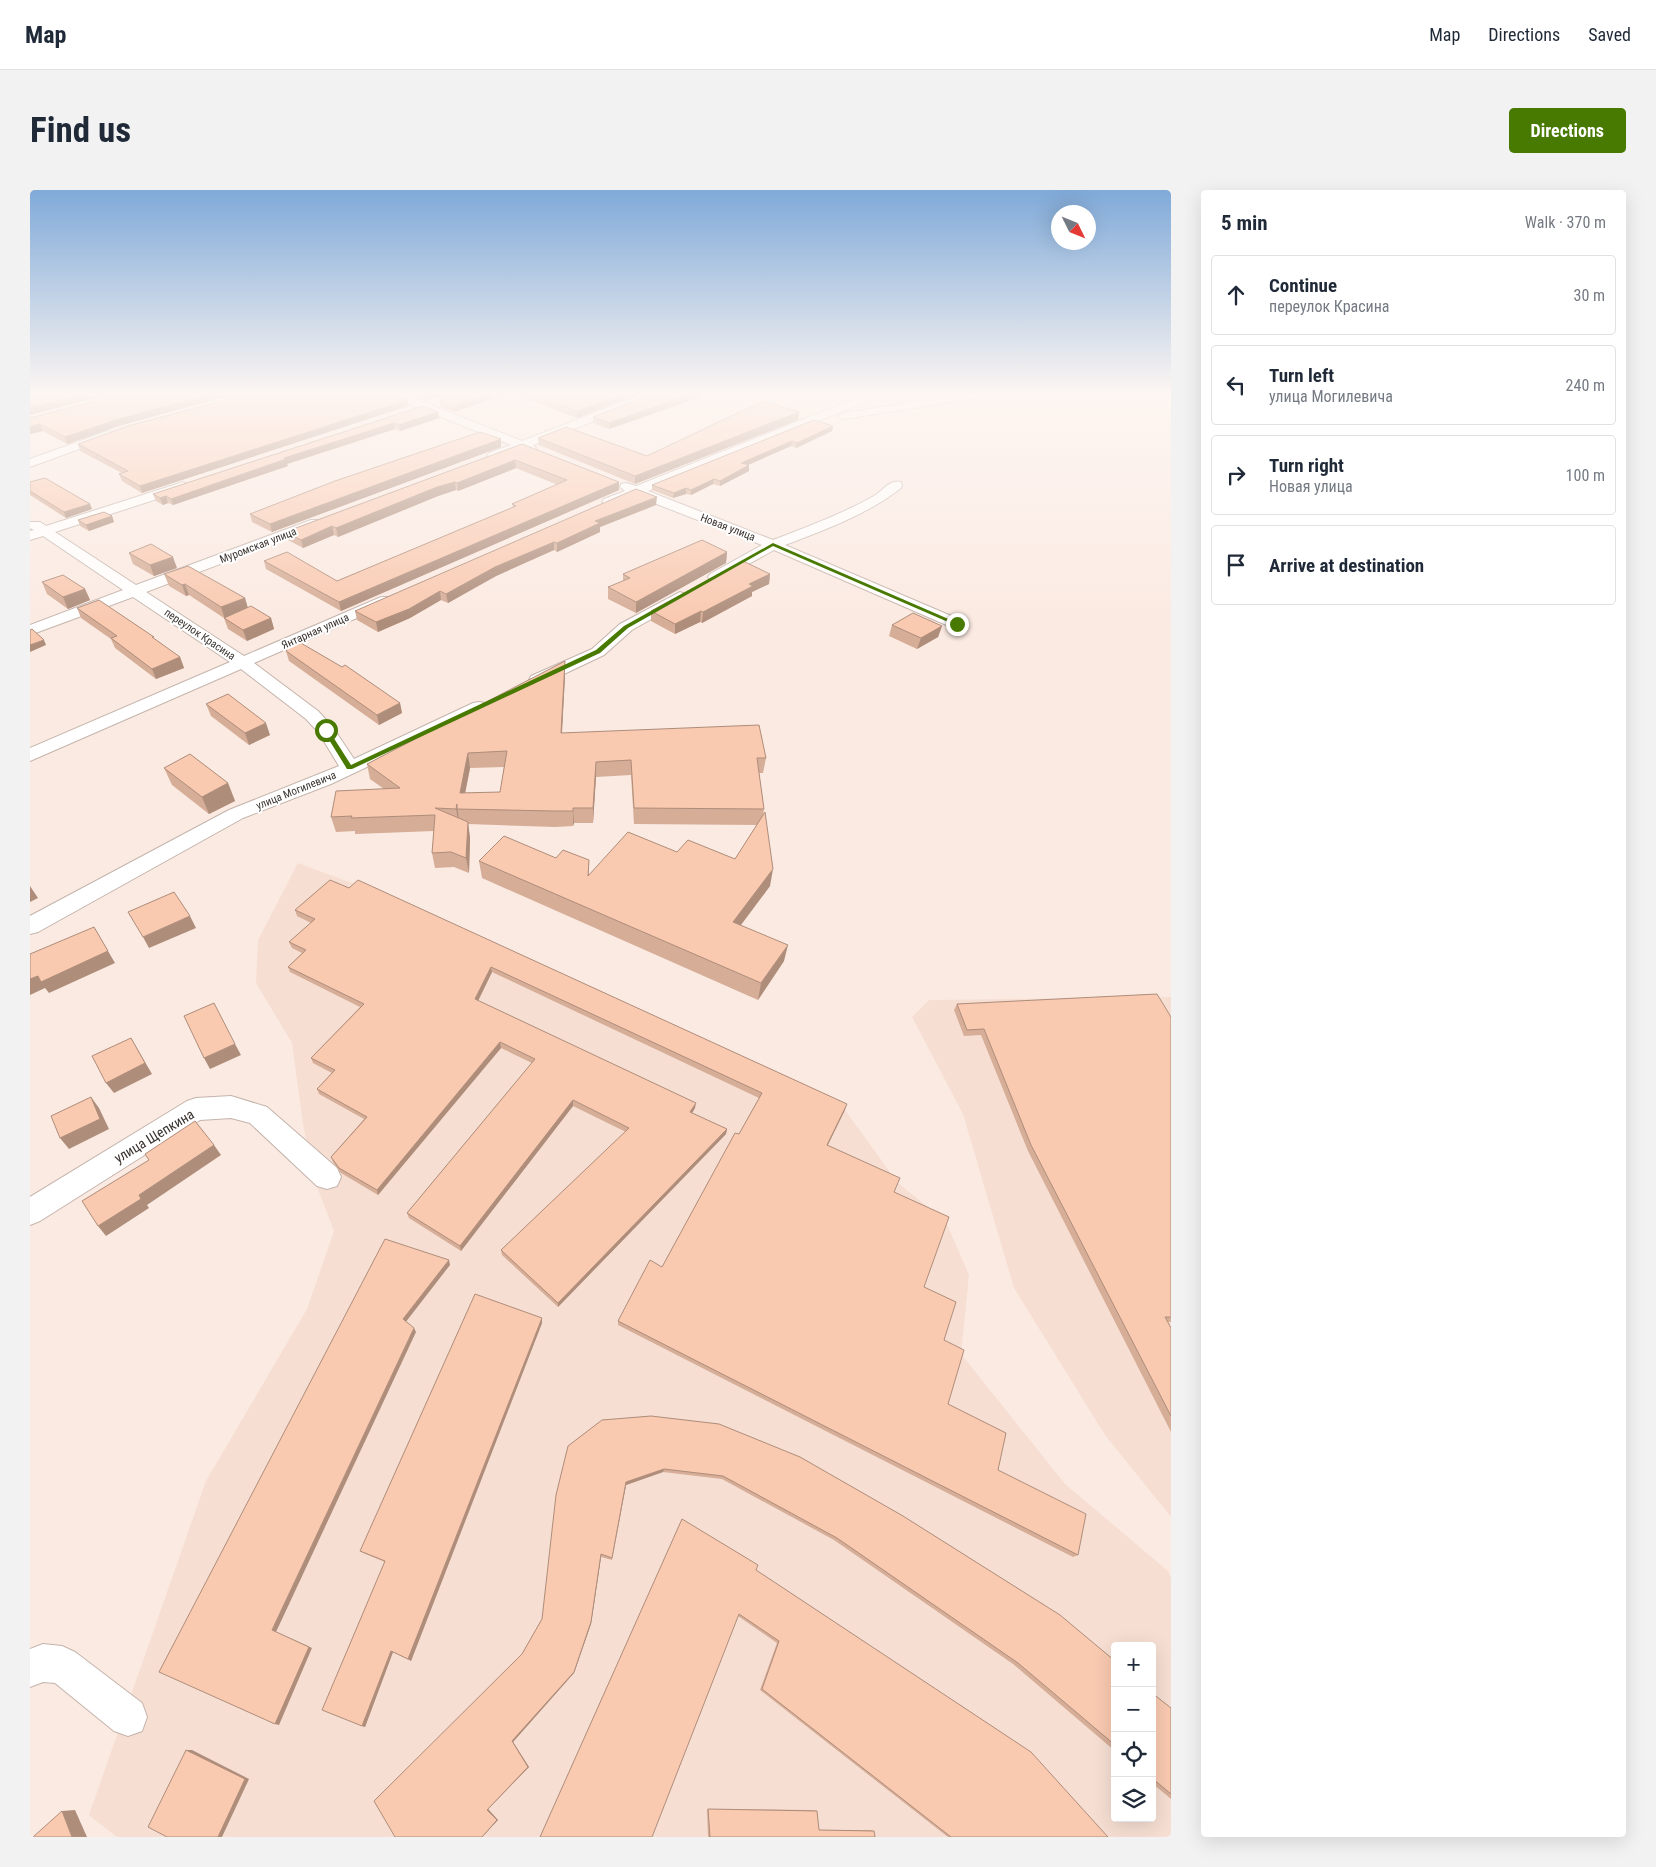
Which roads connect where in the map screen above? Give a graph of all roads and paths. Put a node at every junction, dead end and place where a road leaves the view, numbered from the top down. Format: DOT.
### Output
graph roads {
  1 [pos="691,468"];
  2 [pos="192,483"];
  3 [pos="617,484"];
  4 [pos="896,486"];
  5 [pos="634,491"];
  6 [pos="598,507"];
  7 [pos="329,518"];
  8 [pos="30,522"];
  9 [pos="37,533"];
  10 [pos="773,545"];
  11 [pos="135,592"];
  12 [pos="398,595"];
  13 [pos="957,624"];
  14 [pos="30,630"];
  15 [pos="242,663"];
  16 [pos="518,689"];
  17 [pos="492,701"];
  18 [pos="30,755"];
  19 [pos="350,768"];
  20 [pos="30,926"];
  21 [pos="327,1178"];
  22 [pos="30,1212"];
  23 [pos="30,1668"];
  24 [pos="128,1717"];
  1 -- 5 [label="street"];
  2 -- 9 [label="street"];
  3 -- 5 [label="street, Новая улица"];
  4 -- 10 [label="street"];
  5 -- 6 [label="street"];
  5 -- 10 [label="street, Новая улица"];
  7 -- 11 [label="street, Муромская улица"];
  8 -- 9 [label="street, переулок Красина"];
  9 -- 11 [label="street, переулок Красина"];
  10 -- 13 [label="street, Новая улица"];
  10 -- 16 [label="street"];
  11 -- 14 [label="street, Муромская улица"];
  11 -- 15 [label="street, переулок Красина"];
  12 -- 15 [label="street, Янтарная улица"];
  15 -- 18 [label="street, Янтарная улица"];
  15 -- 19 [label="street, переулок Красина"];
  17 -- 19 [label="street, улица Могилевича"];
  19 -- 20 [label="street, улица Могилевича"];
  21 -- 22 [label="street, улица Щепкина"];
  23 -- 24 [label="street"];
}
